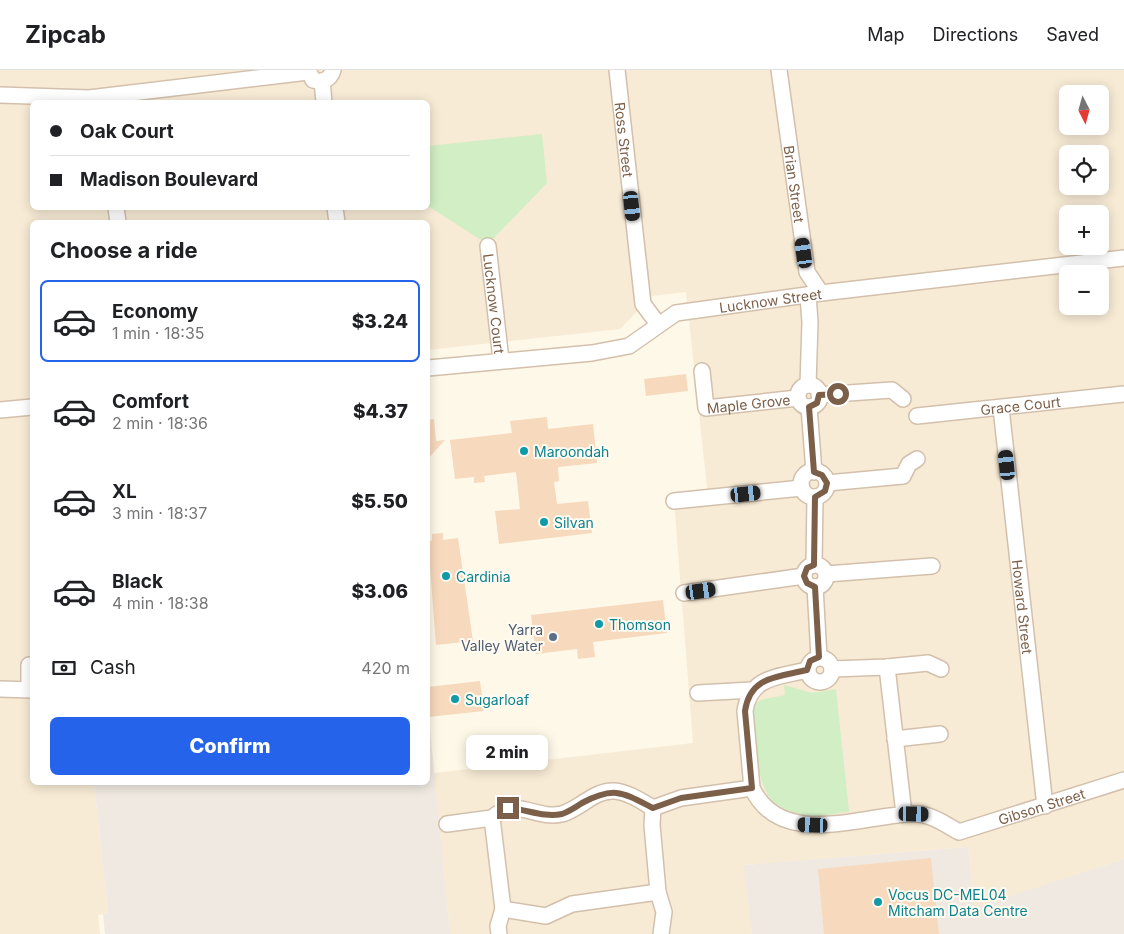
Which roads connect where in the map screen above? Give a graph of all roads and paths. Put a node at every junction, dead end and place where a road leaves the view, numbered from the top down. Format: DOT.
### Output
graph roads {
  1 [pos="333,70"];
  2 [pos="337,70"];
  3 [pos="617,70"];
  4 [pos="780,70"];
  5 [pos="308,71"];
  6 [pos="322,81"];
  7 [pos="0,95"];
  8 [pos="90,100"];
  9 [pos="324,100"];
  10 [pos="488,246"];
  11 [pos="1124,258"];
  12 [pos="814,294"];
  13 [pos="658,324"];
  14 [pos="501,360"];
  15 [pos="430,368"];
  16 [pos="702,371"];
  17 [pos="1124,394"];
  18 [pos="809,396"];
  19 [pos="903,398"];
  20 [pos="30,407"];
  21 [pos="1001,408"];
  22 [pos="0,410"];
  23 [pos="917,416"];
  24 [pos="917,459"];
  25 [pos="814,472"];
  26 [pos="827,483"];
  27 [pos="802,488"];
  28 [pos="815,497"];
  29 [pos="674,501"];
  30 [pos="932,566"];
  31 [pos="815,575"];
  32 [pos="684,594"];
  33 [pos="819,657"];
  34 [pos="29,664"];
  35 [pos="887,667"];
  36 [pos="832,669"];
  37 [pos="941,669"];
  38 [pos="807,670"];
  39 [pos="30,676"];
  40 [pos="30,688"];
  41 [pos="0,689"];
  42 [pos="752,690"];
  43 [pos="698,693"];
  44 [pos="940,734"];
  45 [pos="895,739"];
  46 [pos="1124,780"];
  47 [pos="752,788"];
  48 [pos="1045,806"];
  49 [pos="653,808"];
  50 [pos="904,814"];
  51 [pos="492,818"];
  52 [pos="447,824"];
  53 [pos="658,892"];
  54 [pos="503,909"];
  55 [pos="499,934"];
  56 [pos="661,934"];
  1 -- 2 [label="street"];
  1 -- 6 [label="street"];
  3 -- 13 [label="street, Ross Street"];
  4 -- 12 [label="street, Brian Street"];
  5 -- 6 [label="street"];
  5 -- 8 [label="street"];
  6 -- 9 [label="street"];
  7 -- 8 [label="street"];
  10 -- 14 [label="street, Lucknow Court"];
  11 -- 12 [label="street, Lucknow Street"];
  12 -- 13 [label="street, Lucknow Street"];
  12 -- 18 [label="street"];
  13 -- 14 [label="street, Lucknow Street"];
  14 -- 15 [label="street, Lucknow Street"];
  16 -- 18 [label="street, Maple Grove"];
  17 -- 21 [label="street, Grace Court"];
  18 -- 19 [label="street"];
  18 -- 25 [label="street"];
  20 -- 22 [label="street"];
  21 -- 23 [label="street, Grace Court"];
  21 -- 48 [label="street, Howard Street"];
  24 -- 26 [label="street"];
  25 -- 26 [label="street"];
  25 -- 27 [label="street"];
  26 -- 28 [label="street"];
  27 -- 28 [label="street"];
  27 -- 29 [label="street"];
  28 -- 31 [label="street"];
  30 -- 31 [label="street"];
  31 -- 32 [label="street"];
  31 -- 33 [label="street"];
  33 -- 36 [label="street"];
  33 -- 38 [label="street"];
  34 -- 39 [label="street"];
  35 -- 36 [label="street"];
  35 -- 37 [label="street"];
  35 -- 45 [label="street"];
  36 -- 38 [label="street"];
  38 -- 42 [label="street"];
  40 -- 41 [label="street"];
  42 -- 43 [label="street"];
  42 -- 47 [label="street"];
  44 -- 45 [label="street"];
  45 -- 50 [label="street"];
  46 -- 48 [label="street, Gibson Street"];
  47 -- 49 [label="street"];
  47 -- 50 [label="street"];
  48 -- 50 [label="street, Gibson Street"];
  49 -- 51 [label="street"];
  49 -- 53 [label="street"];
  51 -- 52 [label="street"];
  51 -- 54 [label="street"];
  53 -- 54 [label="street"];
  53 -- 56 [label="street"];
  54 -- 55 [label="street"];
}
